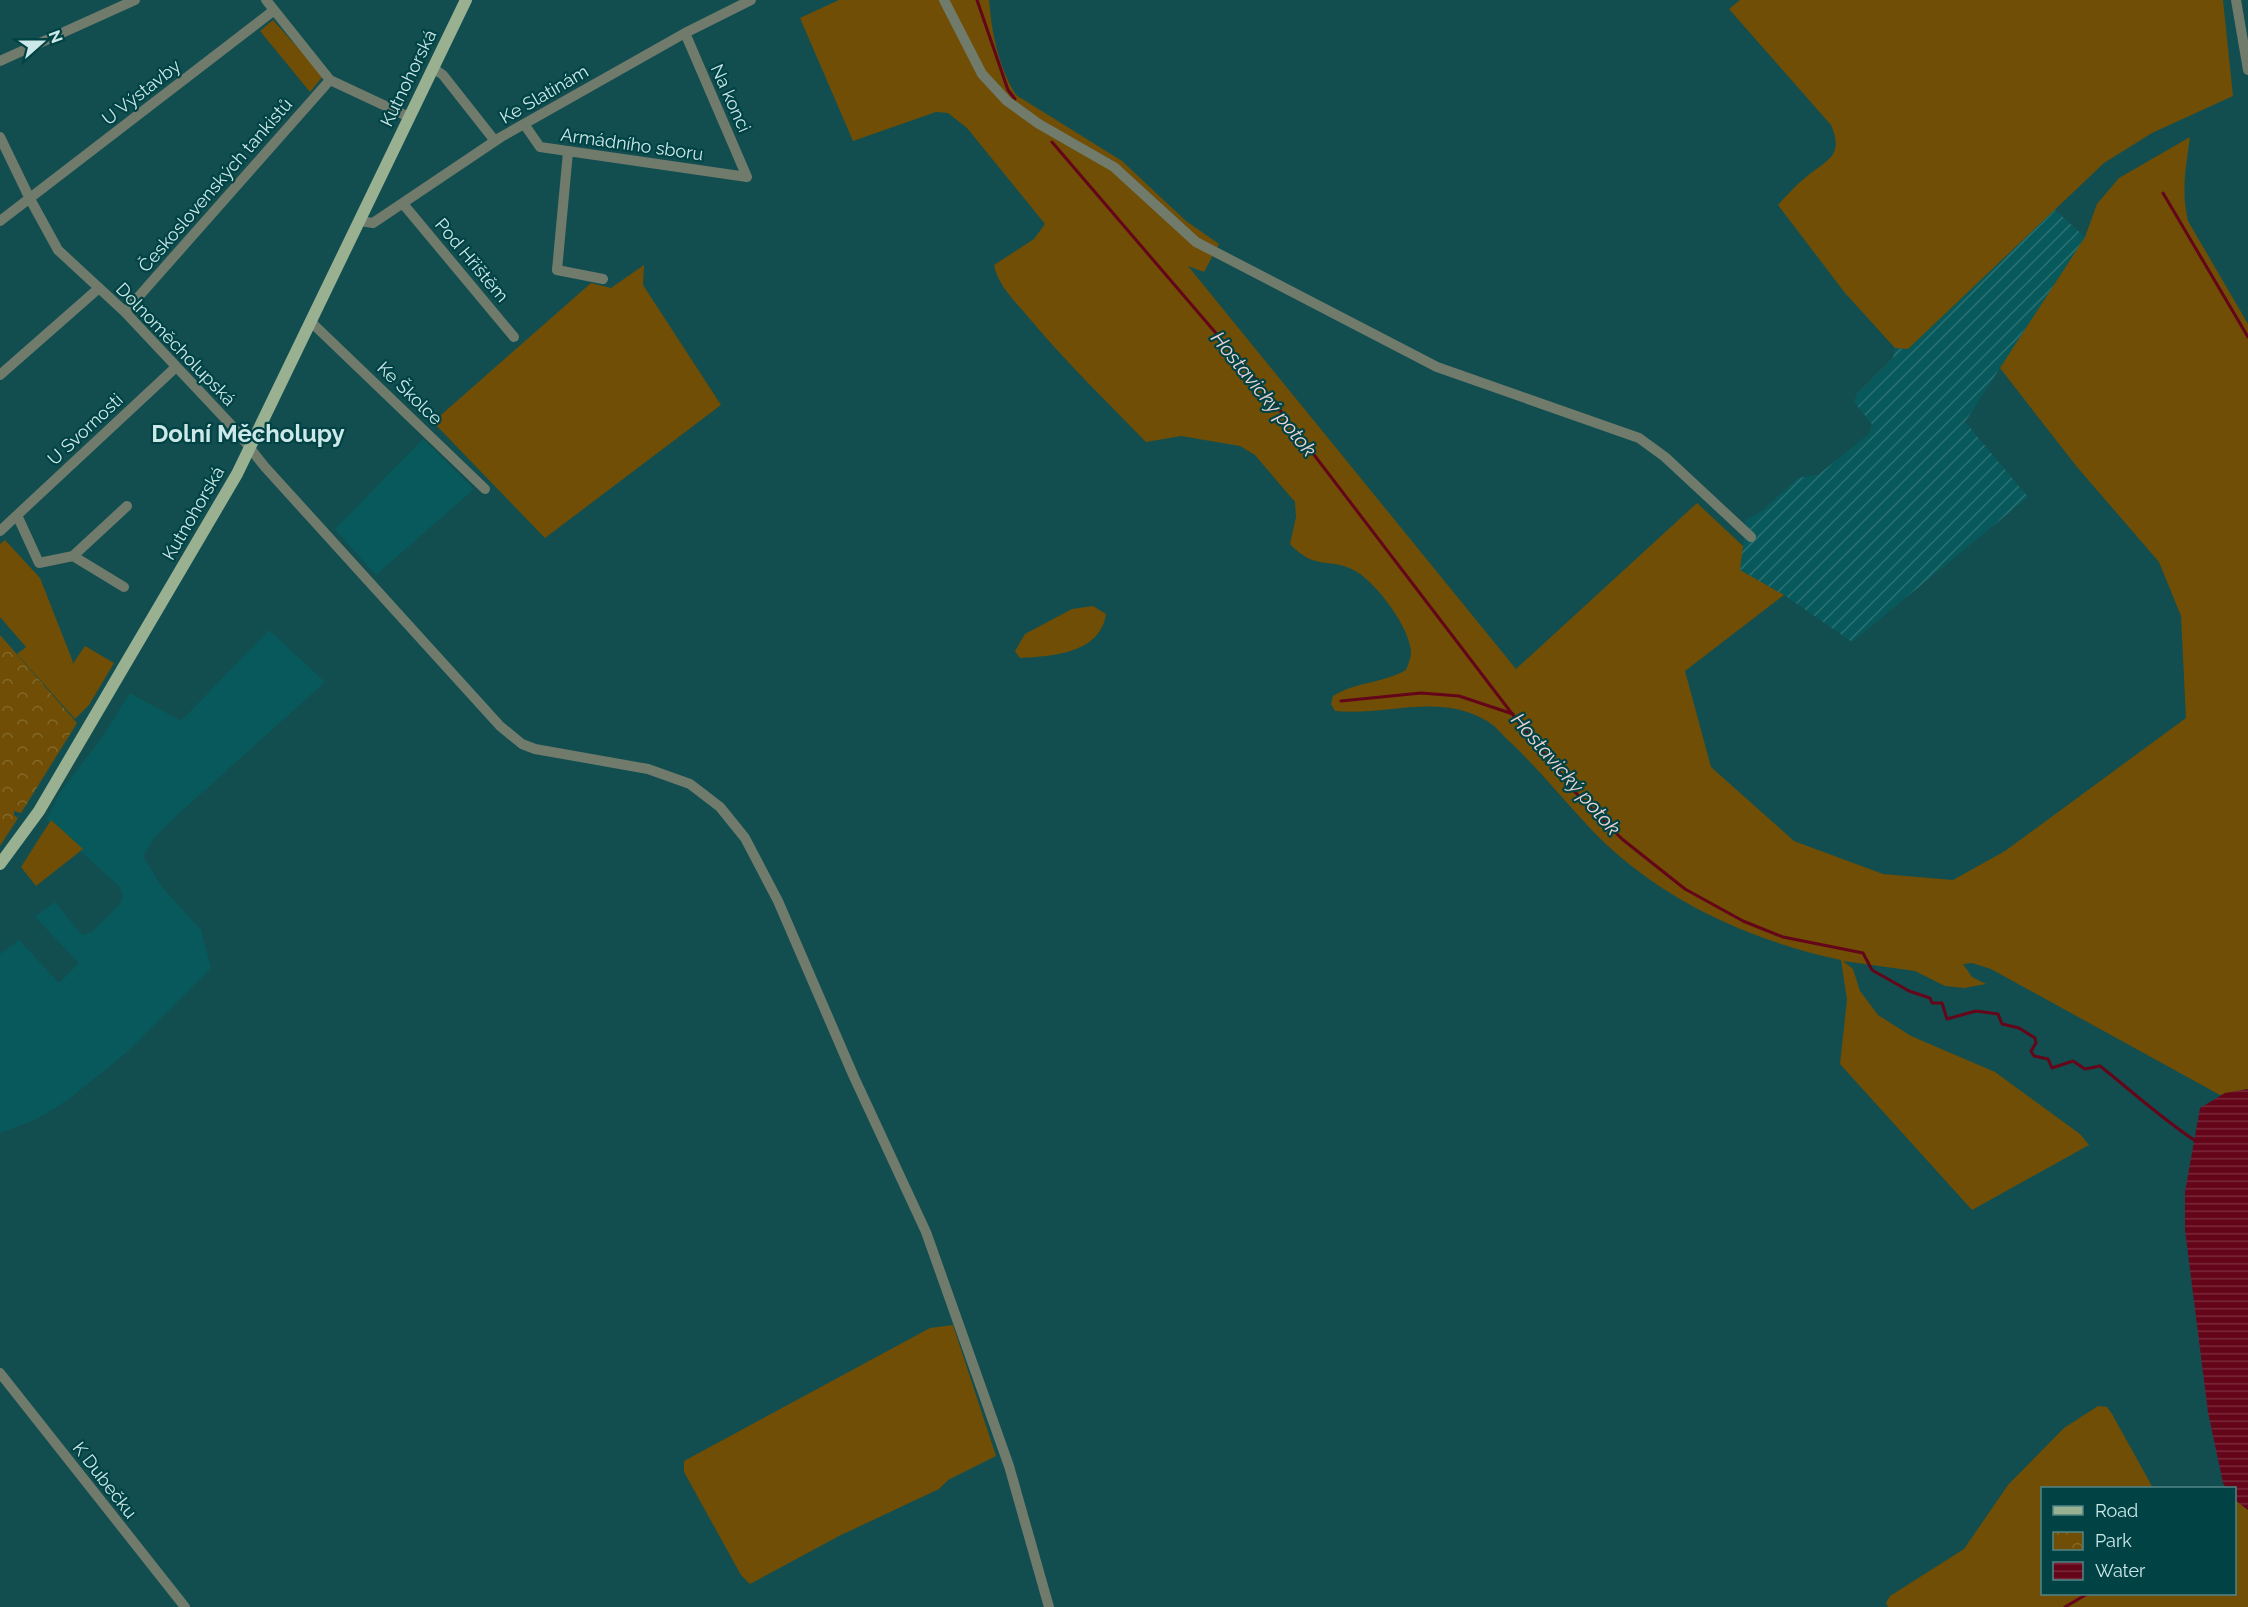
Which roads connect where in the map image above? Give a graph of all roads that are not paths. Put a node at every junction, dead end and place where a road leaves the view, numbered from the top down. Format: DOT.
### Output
graph roads {
  1 [pos="135,0"];
  2 [pos="266,0"];
  3 [pos="466,0"];
  4 [pos="751,0"];
  5 [pos="944,0"];
  6 [pos="2236,0"];
  7 [pos="273,11"];
  8 [pos="685,33"];
  9 [pos="0,61"];
  10 [pos="433,68"];
  11 [pos="2248,70"];
  12 [pos="330,80"];
  13 [pos="409,117"];
  14 [pos="525,124"];
  15 [pos="0,137"];
  16 [pos="495,141"];
  17 [pos="568,152"];
  18 [pos="747,177"];
  19 [pos="30,199"];
  20 [pos="404,205"];
  21 [pos="0,221"];
  22 [pos="360,221"];
  23 [pos="603,279"];
  24 [pos="99,288"];
  25 [pos="125,312"];
  26 [pos="311,322"];
  27 [pos="514,337"];
  28 [pos="176,367"];
  29 [pos="0,375"];
  30 [pos="250,447"];
  31 [pos="485,489"];
  32 [pos="127,506"];
  33 [pos="17,515"];
  34 [pos="0,531"];
  35 [pos="1751,537"];
  36 [pos="73,556"];
  37 [pos="124,587"];
  38 [pos="0,864"];
  39 [pos="0,1373"];
  40 [pos="185,1607"];
  41 [pos="1049,1607"];
  1 -- 9 [label="street"];
  2 -- 7 [label="street"];
  3 -- 10 [label="main road, Kutnohorská"];
  4 -- 8 [label="street, Ke Slatinám"];
  5 -- 35 [label="street"];
  6 -- 11 [label="street"];
  7 -- 12 [label="street"];
  7 -- 19 [label="street, U Výstavby"];
  8 -- 14 [label="street, Ke Slatinám"];
  8 -- 18 [label="street, Na konci"];
  10 -- 13 [label="main road, Kutnohorská"];
  10 -- 16 [label="street"];
  12 -- 13 [label="street"];
  12 -- 25 [label="street, Československých tankistů"];
  13 -- 22 [label="main road, Kutnohorská"];
  14 -- 16 [label="street, Ke Slatinám"];
  14 -- 17 [label="street, Armádního sboru"];
  15 -- 19 [label="street, Dolnoměcholupská"];
  16 -- 20 [label="street, Ke Slatinám"];
  17 -- 18 [label="street, Armádního sboru"];
  17 -- 23 [label="street"];
  19 -- 21 [label="street, U Výstavby"];
  19 -- 24 [label="street, Dolnoměcholupská"];
  20 -- 22 [label="street, Ke Slatinám"];
  20 -- 27 [label="street, Pod Hřištěm"];
  22 -- 26 [label="main road, Kutnohorská"];
  24 -- 25 [label="street, Dolnoměcholupská"];
  24 -- 29 [label="street"];
  25 -- 28 [label="street, Dolnoměcholupská"];
  26 -- 30 [label="main road, Kutnohorská"];
  26 -- 31 [label="street, Ke Školce"];
  28 -- 30 [label="street, Dolnoměcholupská"];
  28 -- 33 [label="street, U Svornosti"];
  30 -- 38 [label="main road, Kutnohorská"];
  30 -- 41 [label="street, Dolnoměcholupská"];
  32 -- 36 [label="street"];
  33 -- 34 [label="street, U Svornosti"];
  33 -- 36 [label="street"];
  36 -- 37 [label="street"];
  39 -- 40 [label="street, K Dubečku"];
}
